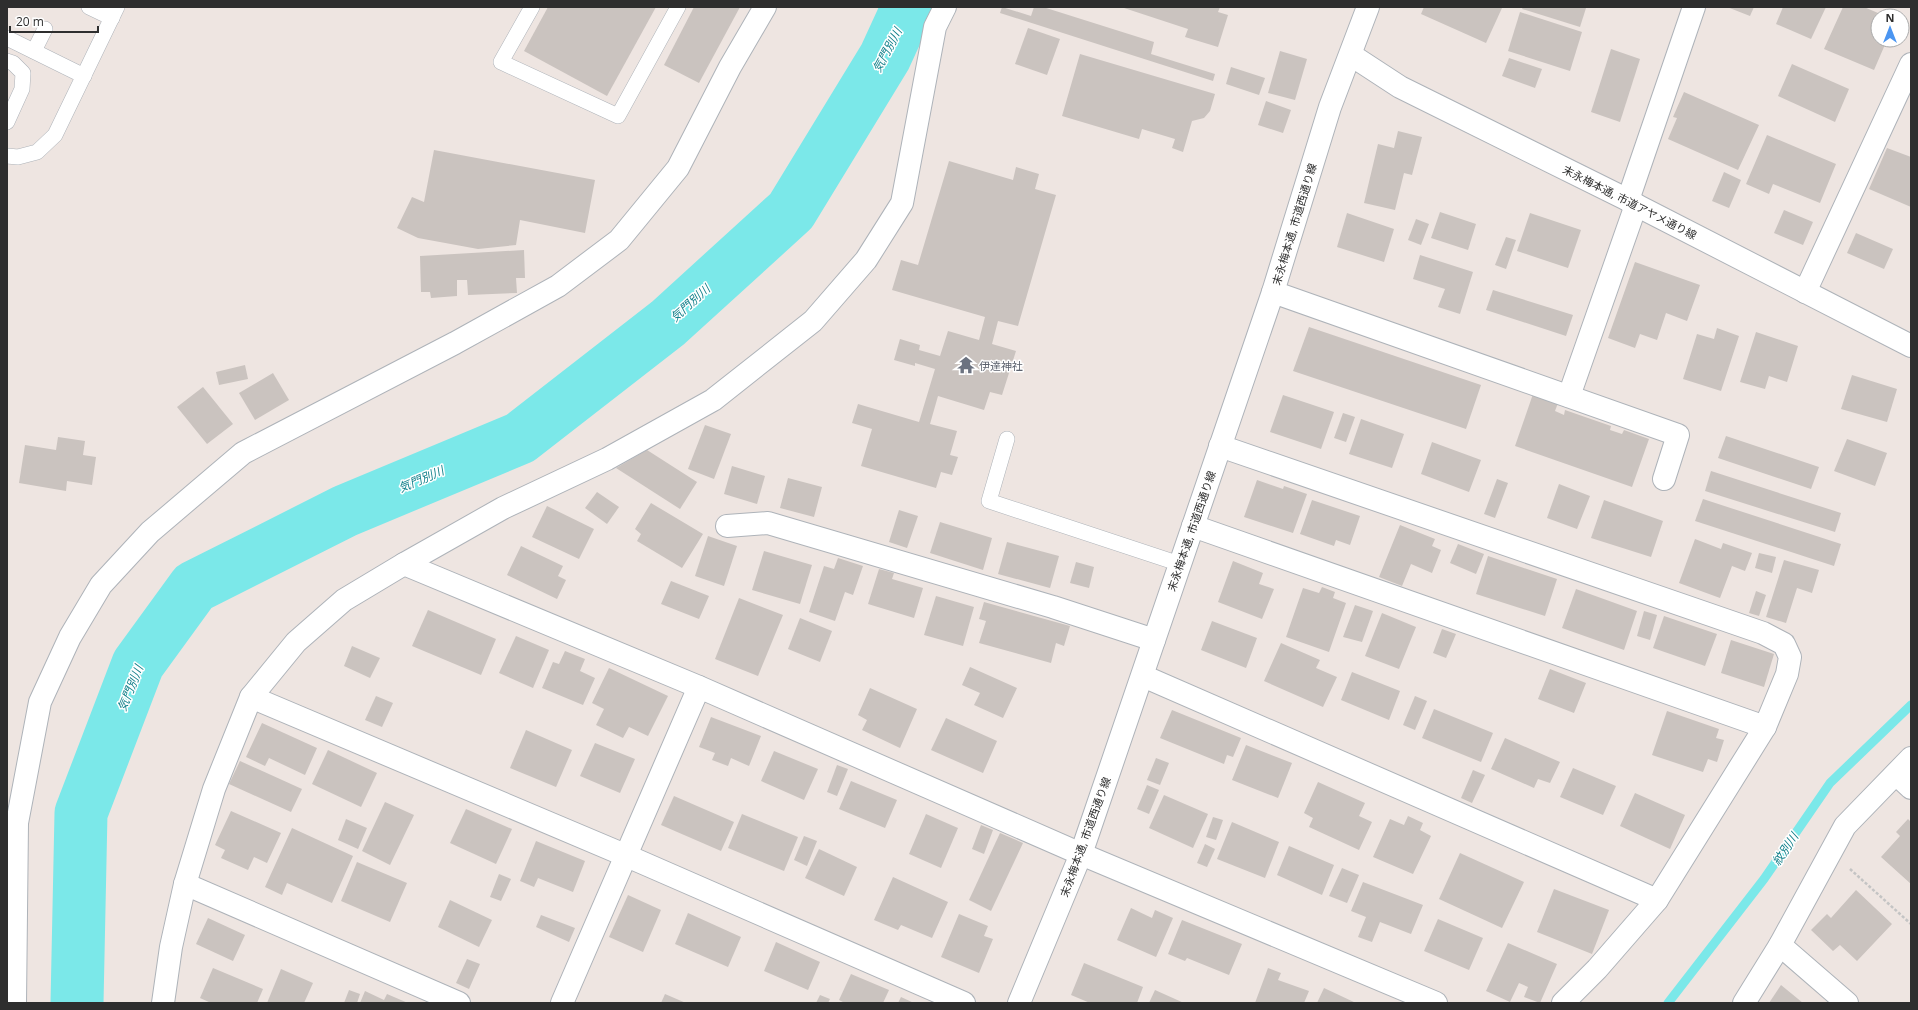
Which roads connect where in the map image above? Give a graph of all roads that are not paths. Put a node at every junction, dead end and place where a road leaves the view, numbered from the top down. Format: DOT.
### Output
graph roads {
  1 [pos="89,7"];
  2 [pos="532,7"];
  3 [pos="678,7"];
  4 [pos="765,7"];
  5 [pos="945,7"];
  6 [pos="1368,7"];
  7 [pos="1694,7"];
  8 [pos="115,13"];
  9 [pos="45,29"];
  10 [pos="7,38"];
  11 [pos="34,51"];
  12 [pos="1351,55"];
  13 [pos="7,61"];
  14 [pos="1911,64"];
  15 [pos="84,76"];
  16 [pos="7,122"];
  17 [pos="7,156"];
  18 [pos="1632,202"];
  19 [pos="1273,292"];
  20 [pos="1805,292"];
  21 [pos="1911,346"];
  22 [pos="1569,396"];
  23 [pos="1007,438"];
  24 [pos="1220,446"];
  25 [pos="1664,479"];
  26 [pos="727,526"];
  27 [pos="1192,526"];
  28 [pos="404,564"];
  29 [pos="1180,564"];
  30 [pos="1154,640"];
  31 [pos="1143,676"];
  32 [pos="699,687"];
  33 [pos="252,697"];
  34 [pos="1765,727"];
  35 [pos="1911,758"];
  36 [pos="1903,781"];
  37 [pos="12,822"];
  38 [pos="1081,854"];
  39 [pos="626,856"];
  40 [pos="185,884"];
  41 [pos="1657,900"];
  42 [pos="1780,945"];
  43 [pos="15,1003"];
  44 [pos="163,1003"];
  45 [pos="459,1003"];
  46 [pos="562,1003"];
  47 [pos="964,1003"];
  48 [pos="1019,1003"];
  49 [pos="1436,1003"];
  50 [pos="1563,1003"];
  51 [pos="1744,1003"];
  52 [pos="1846,1003"];
  1 -- 8 [label="lane"];
  2 -- 3 [label="lane"];
  4 -- 37 [label="street"];
  5 -- 28 [label="street"];
  6 -- 12 [label="street, 末永梅本通, 市道西通り線"];
  7 -- 18 [label="street"];
  8 -- 15 [label="lane"];
  9 -- 11 [label="lane"];
  10 -- 11 [label="lane"];
  11 -- 15 [label="lane"];
  12 -- 18 [label="street, 末永梅本通, 市道アヤメ通り線"];
  12 -- 19 [label="street, 末永梅本通, 市道西通り線"];
  13 -- 16 [label="lane"];
  14 -- 20 [label="street"];
  15 -- 17 [label="lane"];
  18 -- 20 [label="street, 末永梅本通, 市道アヤメ通り線"];
  18 -- 22 [label="street"];
  19 -- 22 [label="street"];
  19 -- 24 [label="street, 末永梅本通, 市道西通り線"];
  20 -- 21 [label="street, 末永梅本通, 市道アヤメ通り線"];
  22 -- 25 [label="street"];
  23 -- 29 [label="lane"];
  24 -- 27 [label="street, 末永梅本通, 市道西通り線"];
  24 -- 34 [label="street"];
  26 -- 30 [label="street"];
  27 -- 29 [label="street, 末永梅本通, 市道西通り線"];
  27 -- 34 [label="street"];
  28 -- 32 [label="street"];
  28 -- 33 [label="street"];
  29 -- 30 [label="street, 末永梅本通, 市道西通り線"];
  30 -- 31 [label="street, 末永梅本通, 市道西通り線"];
  31 -- 38 [label="street, 末永梅本通, 市道西通り線"];
  31 -- 41 [label="street"];
  32 -- 38 [label="street"];
  32 -- 39 [label="street"];
  33 -- 39 [label="street"];
  33 -- 40 [label="street"];
  34 -- 41 [label="street"];
  35 -- 36 [label="street"];
  36 -- 42 [label="street"];
  37 -- 43 [label="street"];
  38 -- 48 [label="street, 末永梅本通, 市道西通り線"];
  38 -- 49 [label="street"];
  39 -- 46 [label="street"];
  39 -- 47 [label="street"];
  40 -- 44 [label="street"];
  40 -- 45 [label="street"];
  41 -- 50 [label="street"];
  42 -- 51 [label="street"];
  42 -- 52 [label="street"];
}
